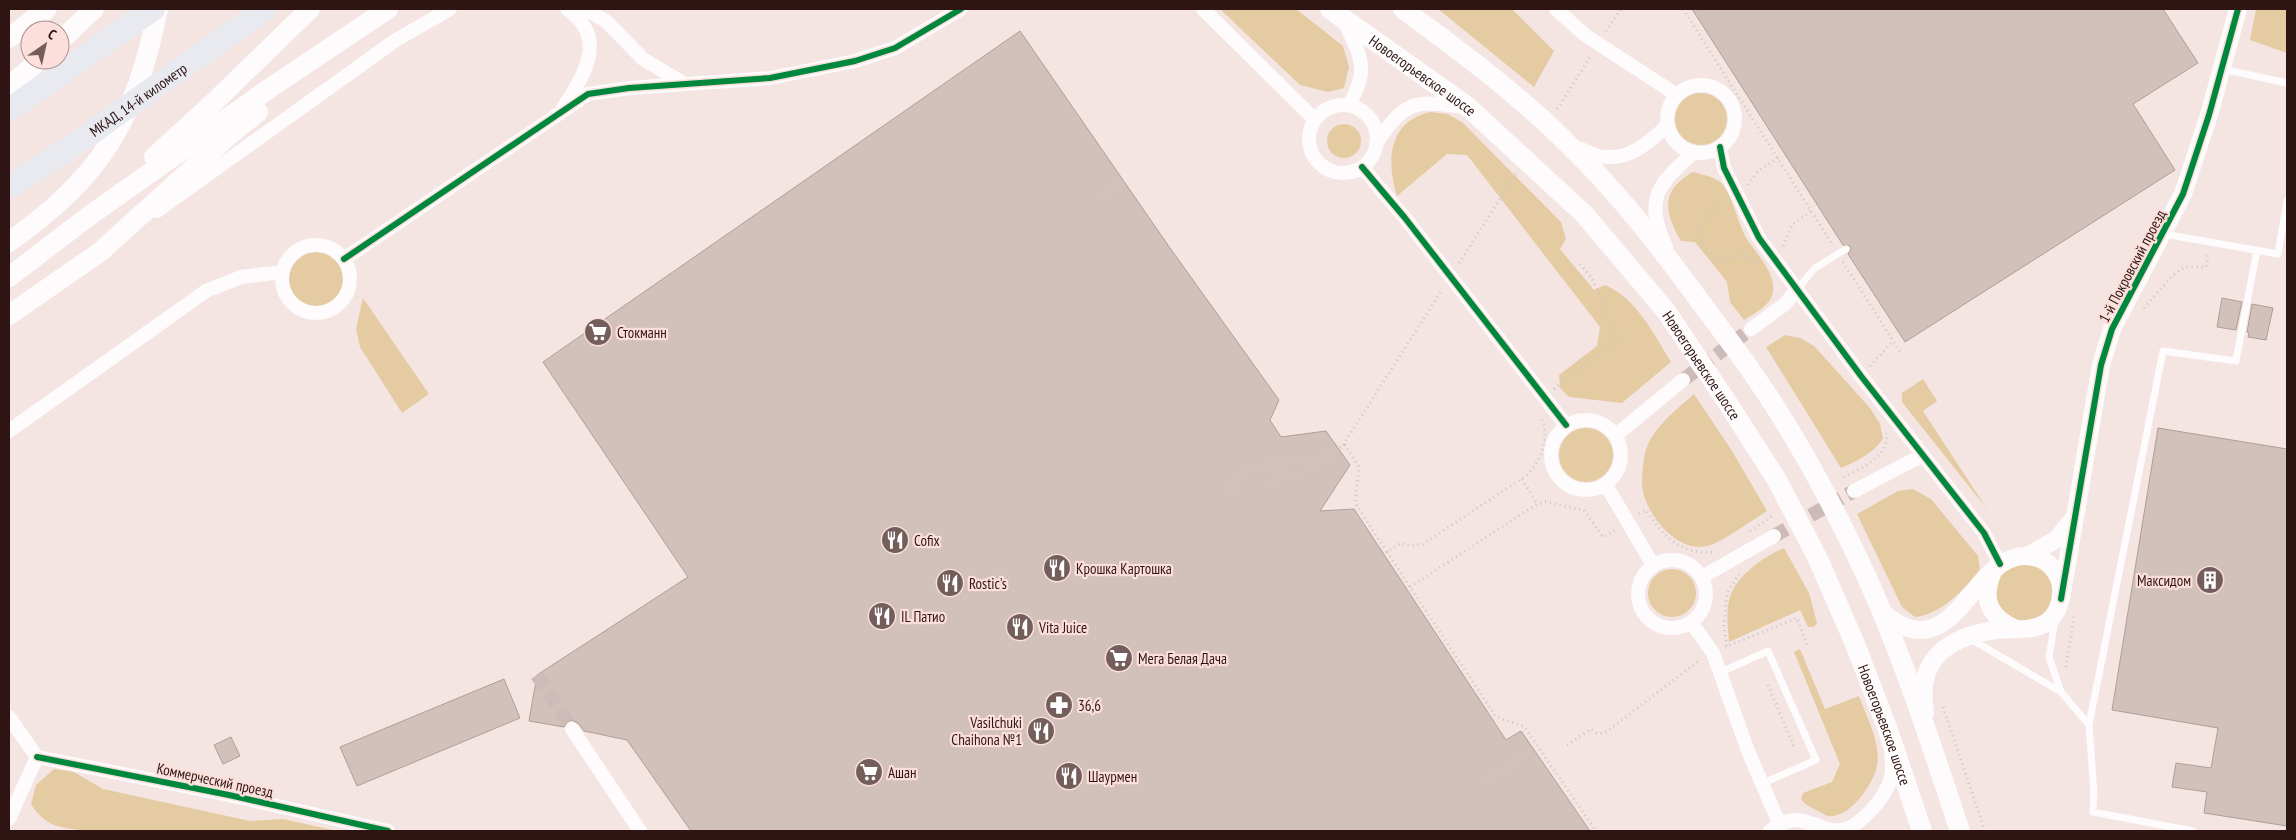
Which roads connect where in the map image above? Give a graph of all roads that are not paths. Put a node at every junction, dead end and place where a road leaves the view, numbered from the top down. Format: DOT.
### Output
graph roads {
  1 [pos="47,9"];
  2 [pos="94,9"];
  3 [pos="153,9"];
  4 [pos="158,9"];
  5 [pos="265,9"];
  6 [pos="310,9"];
  7 [pos="388,9"];
  8 [pos="450,9"];
  9 [pos="567,9"];
  10 [pos="585,9"];
  11 [pos="961,9"];
  12 [pos="1203,9"];
  13 [pos="1403,9"];
  14 [pos="1556,9"];
  15 [pos="2238,9"];
  16 [pos="1336,14"];
  17 [pos="368,23"];
  18 [pos="70,31"];
  19 [pos="9,38"];
  20 [pos="2222,69"];
  21 [pos="28,70"];
  22 [pos="684,83"];
  23 [pos="2287,83"];
  24 [pos="9,87"];
  25 [pos="1677,95"];
  26 [pos="1349,105"];
  27 [pos="1468,107"];
  28 [pos="9,110"];
  29 [pos="559,114"];
  30 [pos="1314,120"];
  31 [pos="1668,125"];
  32 [pos="1376,144"];
  33 [pos="1569,144"];
  34 [pos="1720,147"];
  35 [pos="1694,152"];
  36 [pos="1362,167"];
  37 [pos="9,187"];
  38 [pos="2287,201"];
  39 [pos="89,216"];
  40 [pos="2161,233"];
  41 [pos="9,242"];
  42 [pos="1846,249"];
  43 [pos="2257,250"];
  44 [pos="100,252"];
  45 [pos="344,259"];
  46 [pos="1673,264"];
  47 [pos="282,272"];
  48 [pos="9,277"];
  49 [pos="1797,289"];
  50 [pos="9,315"];
  51 [pos="1751,329"];
  52 [pos="1683,380"];
  53 [pos="1566,425"];
  54 [pos="9,431"];
  55 [pos="1616,436"];
  56 [pos="1923,455"];
  57 [pos="1606,485"];
  58 [pos="1854,491"];
  59 [pos="2075,515"];
  60 [pos="1774,536"];
  61 [pos="2029,555"];
  62 [pos="1653,565"];
  63 [pos="1996,567"];
  64 [pos="1702,577"];
  65 [pos="2059,606"];
  66 [pos="1882,612"];
  67 [pos="1691,622"];
  68 [pos="2016,629"];
  69 [pos="1968,638"];
  70 [pos="1720,672"];
  71 [pos="2061,692"];
  72 [pos="9,717"];
  73 [pos="2089,725"];
  74 [pos="572,729"];
  75 [pos="1888,730"];
  76 [pos="1929,738"];
  77 [pos="37,756"];
  78 [pos="1762,784"];
  79 [pos="9,818"];
  80 [pos="1775,827"];
  81 [pos="1818,828"];
  82 [pos="388,831"];
  83 [pos="640,831"];
  84 [pos="1922,831"];
  85 [pos="1960,831"];
  86 [pos="2193,831"];
  1 -- 19 [label="main road"];
  2 -- 18 [label="main road"];
  3 -- 28 [label="highway"];
  4 -- 41 [label="main road"];
  5 -- 37 [label="highway, МКАД, 14-й километр"];
  6 -- 39 [label="main road"];
  7 -- 17 [label="main road"];
  8 -- 44 [label="street"];
  9 -- 29 [label="street"];
  10 -- 22 [label="street"];
  11 -- 22 [label="street"];
  12 -- 30 [label="street"];
  13 -- 33 [label="main road"];
  14 -- 25 [label="street"];
  15 -- 20 [label="street, 1-й Покровский проезд"];
  16 -- 26 [label="street"];
  16 -- 27 [label="main road, Новоегорьевское шоссе"];
  17 -- 39 [label="main road"];
  17 -- 44 [label="main road"];
  20 -- 23 [label="lane"];
  20 -- 40 [label="street, 1-й Покровский проезд"];
  21 -- 24 [label="main road"];
  22 -- 29 [label="street"];
  25 -- 31 [label="street"];
  25 -- 34 [label="street"];
  26 -- 30 [label="street"];
  26 -- 32 [label="street"];
  27 -- 32 [label="street"];
  27 -- 75 [label="main road, Новоегорьевское шоссе"];
  29 -- 45 [label="street"];
  30 -- 36 [label="street"];
  31 -- 33 [label="street"];
  31 -- 35 [label="street"];
  32 -- 36 [label="street"];
  33 -- 46 [label="main road"];
  34 -- 35 [label="street"];
  34 -- 49 [label="street"];
  35 -- 46 [label="street"];
  36 -- 53 [label="street"];
  38 -- 43 [label="lane"];
  39 -- 48 [label="main road"];
  40 -- 43 [label="lane"];
  40 -- 59 [label="street, 1-й Покровский проезд"];
  42 -- 49 [label="lane"];
  43 -- 73 [label="lane"];
  44 -- 50 [label="main road"];
  45 -- 47 [label="street"];
  45 -- 47 [label="street"];
  46 -- 66 [label="main road"];
  47 -- 54 [label="street"];
  49 -- 51 [label="street"];
  49 -- 56 [label="street"];
  52 -- 55 [label="street"];
  53 -- 55 [label="street"];
  53 -- 57 [label="street"];
  55 -- 57 [label="street"];
  56 -- 58 [label="street"];
  56 -- 63 [label="street"];
  57 -- 62 [label="street"];
  59 -- 61 [label="street, 1-й Покровский проезд"];
  59 -- 65 [label="street, 1-й Покровский проезд"];
  60 -- 64 [label="street"];
  61 -- 63 [label="street"];
  61 -- 65 [label="street"];
  62 -- 64 [label="street"];
  62 -- 67 [label="street"];
  63 -- 66 [label="street"];
  63 -- 68 [label="street"];
  64 -- 67 [label="street"];
  65 -- 68 [label="street"];
  65 -- 71 [label="lane"];
  66 -- 76 [label="main road"];
  67 -- 70 [label="street"];
  68 -- 69 [label="street"];
  69 -- 71 [label="lane"];
  69 -- 76 [label="street"];
  70 -- 78 [label="street"];
  70 -- 78 [label="lane"];
  71 -- 73 [label="lane"];
  72 -- 77 [label="street"];
  73 -- 86 [label="lane"];
  74 -- 83 [label="street"];
  75 -- 81 [label="street"];
  75 -- 84 [label="main road, Новоегорьевское шоссе"];
  76 -- 85 [label="main road"];
  77 -- 79 [label="street"];
  77 -- 82 [label="street, Коммерческий проезд"];
  78 -- 80 [label="street"];
  80 -- 81 [label="street"];
}
